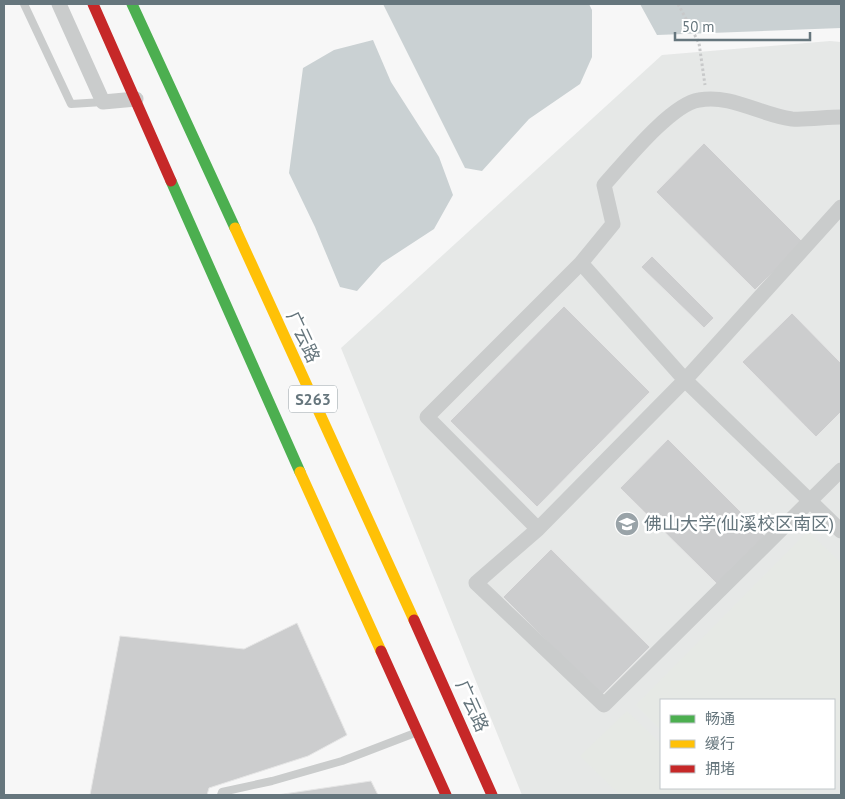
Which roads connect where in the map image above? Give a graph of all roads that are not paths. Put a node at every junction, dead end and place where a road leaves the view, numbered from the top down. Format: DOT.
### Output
graph roads {
  1 [pos="24,4"];
  2 [pos="59,4"];
  3 [pos="93,4"];
  4 [pos="132,4"];
  5 [pos="136,99"];
  6 [pos="103,102"];
  7 [pos="841,117"];
  8 [pos="841,207"];
  9 [pos="581,263"];
  10 [pos="684,380"];
  11 [pos="841,470"];
  12 [pos="811,502"];
  13 [pos="538,529"];
  14 [pos="841,531"];
  15 [pos="417,732"];
  16 [pos="221,795"];
  17 [pos="446,795"];
  18 [pos="492,795"];
  1 -- 6 [label="lane"];
  2 -- 6 [label="street"];
  3 -- 5 [label="main road, S263"];
  4 -- 18 [label="main road, 广云路 / S263"];
  5 -- 6 [label="street"];
  5 -- 15 [label="main road, S263"];
  7 -- 9 [label="street"];
  8 -- 10 [label="street"];
  9 -- 10 [label="street"];
  9 -- 13 [label="street"];
  10 -- 12 [label="street"];
  10 -- 13 [label="street"];
  11 -- 12 [label="street"];
  12 -- 13 [label="street"];
  12 -- 14 [label="street"];
  15 -- 16 [label="lane"];
  15 -- 17 [label="main road, S263"];
}
